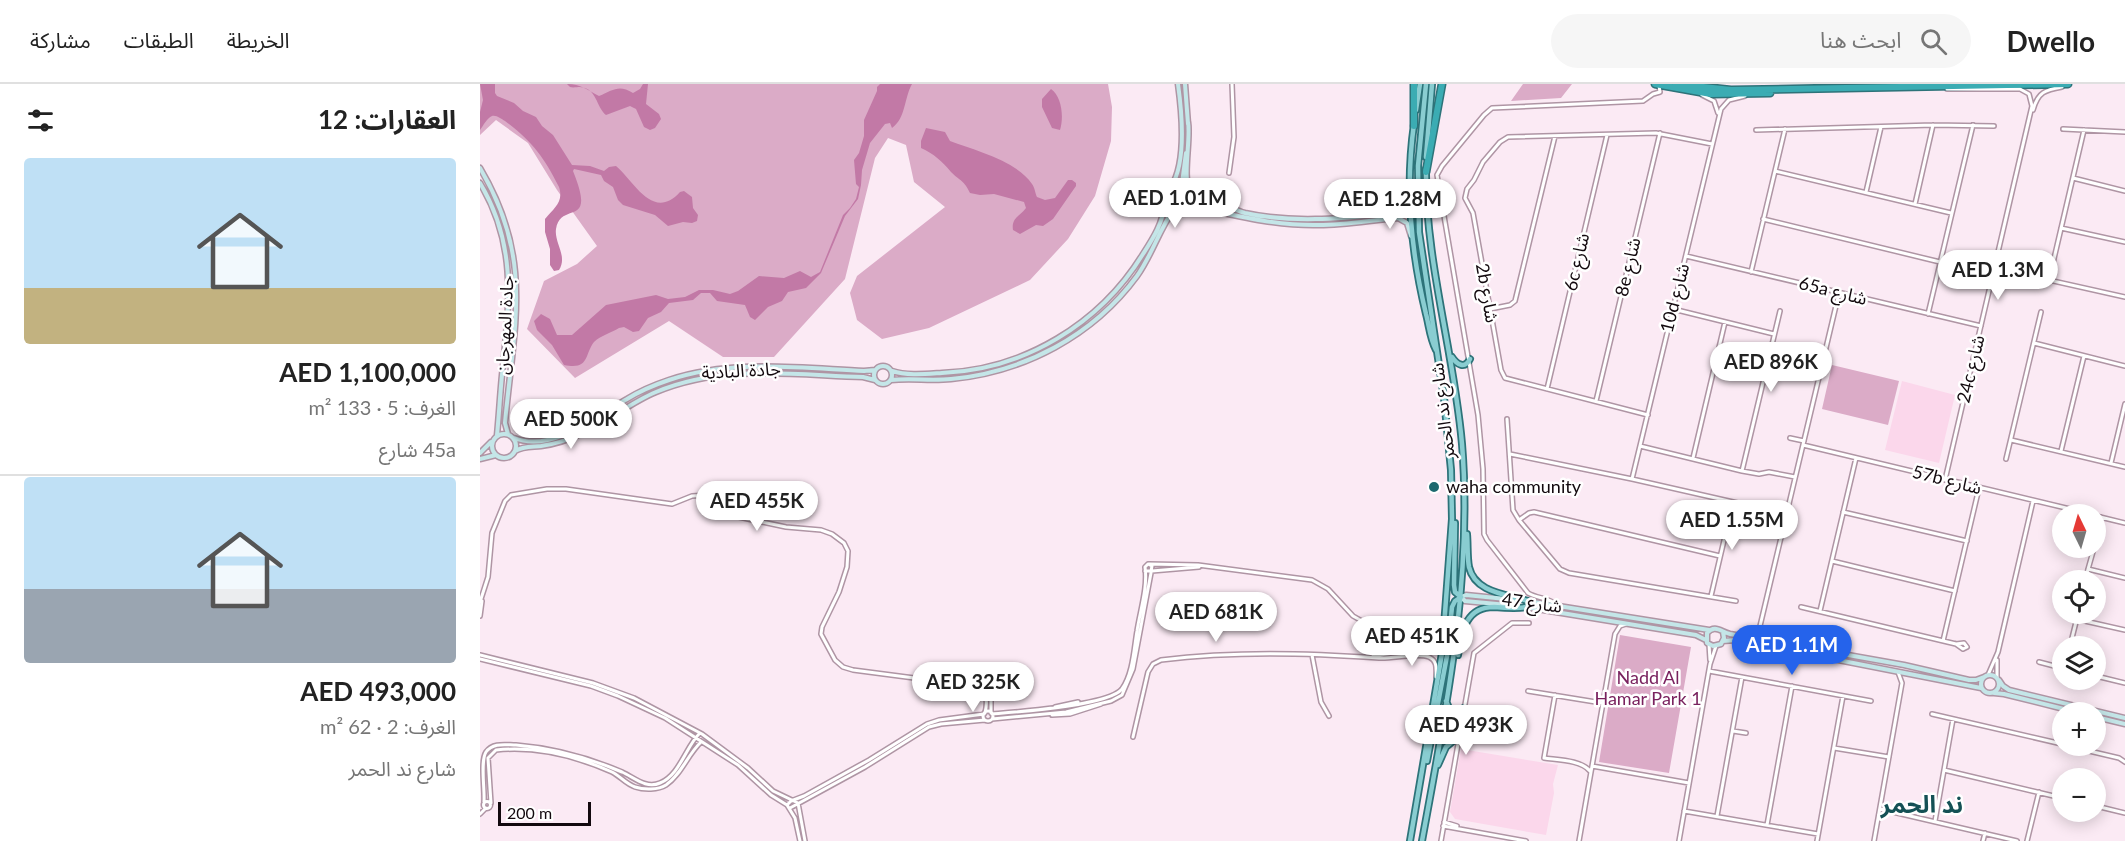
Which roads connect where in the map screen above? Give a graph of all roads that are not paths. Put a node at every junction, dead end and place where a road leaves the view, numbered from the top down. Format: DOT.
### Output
graph roads {
  1 [pos="1179,84"];
  2 [pos="1185,84"];
  3 [pos="1232,84"];
  4 [pos="1426,84"];
  5 [pos="1434,84"];
  6 [pos="1442,84"];
  7 [pos="1657,84"];
  8 [pos="1676,84"];
  9 [pos="2068,84"];
  10 [pos="1418,85"];
  11 [pos="1932,86"];
  12 [pos="1816,88"];
  13 [pos="1697,93"];
  14 [pos="1754,94"];
  15 [pos="2031,117"];
  16 [pos="1719,118"];
  17 [pos="1188,122"];
  18 [pos="1934,125"];
  19 [pos="1973,125"];
  20 [pos="1414,126"];
  21 [pos="1994,126"];
  22 [pos="1881,127"];
  23 [pos="1785,129"];
  24 [pos="2062,129"];
  25 [pos="1756,130"];
  26 [pos="2084,130"];
  27 [pos="2125,132"];
  28 [pos="1660,133"];
  29 [pos="1607,135"];
  30 [pos="1555,136"];
  31 [pos="1712,144"];
  32 [pos="480,168"];
  33 [pos="1775,171"];
  34 [pos="1426,172"];
  35 [pos="1229,173"];
  36 [pos="1409,178"];
  37 [pos="2073,178"];
  38 [pos="480,183"];
  39 [pos="2125,185"];
  40 [pos="1171,187"];
  41 [pos="1181,190"];
  42 [pos="2124,190"];
  43 [pos="1866,192"];
  44 [pos="1164,204"];
  45 [pos="1915,204"];
  46 [pos="1177,208"];
  47 [pos="1952,213"];
  48 [pos="1370,216"];
  49 [pos="1763,219"];
  50 [pos="1367,222"];
  51 [pos="2061,228"];
  52 [pos="2125,242"];
  53 [pos="1413,243"];
  54 [pos="1686,256"];
  55 [pos="1940,262"];
  56 [pos="1996,267"];
  57 [pos="1751,272"];
  58 [pos="2049,280"];
  59 [pos="1839,293"];
  60 [pos="2125,297"];
  61 [pos="1490,309"];
  62 [pos="1673,309"];
  63 [pos="1780,311"];
  64 [pos="2041,312"];
  65 [pos="1928,314"];
  66 [pos="1725,322"];
  67 [pos="1981,326"];
  68 [pos="1774,334"];
  69 [pos="2034,343"];
  70 [pos="1450,353"];
  71 [pos="1438,354"];
  72 [pos="2084,356"];
  73 [pos="1470,359"];
  74 [pos="2125,366"];
  75 [pos="875,369"];
  76 [pos="892,371"];
  77 [pos="875,380"];
  78 [pos="891,380"];
  79 [pos="1547,389"];
  80 [pos="1596,401"];
  81 [pos="2125,404"];
  82 [pos="1648,415"];
  83 [pos="1507,419"];
  84 [pos="508,434"];
  85 [pos="497,435"];
  86 [pos="514,438"];
  87 [pos="1790,438"];
  88 [pos="2011,440"];
  89 [pos="492,442"];
  90 [pos="1803,443"];
  91 [pos="1640,446"];
  92 [pos="515,451"];
  93 [pos="2061,452"];
  94 [pos="480,453"];
  95 [pos="1510,454"];
  96 [pos="496,455"];
  97 [pos="1856,458"];
  98 [pos="480,459"];
  99 [pos="1693,459"];
  100 [pos="2006,459"];
  101 [pos="2111,463"];
  102 [pos="2125,467"];
  103 [pos="1742,471"];
  104 [pos="1795,477"];
  105 [pos="1632,479"];
  106 [pos="1945,480"];
  107 [pos="1452,484"];
  108 [pos="1979,489"];
  109 [pos="1733,501"];
  110 [pos="2033,501"];
  111 [pos="2052,505"];
  112 [pos="1843,512"];
  113 [pos="1786,514"];
  114 [pos="2106,518"];
  115 [pos="1519,520"];
  116 [pos="2125,523"];
  117 [pos="1465,524"];
  118 [pos="1967,541"];
  119 [pos="1720,556"];
  120 [pos="2091,558"];
  121 [pos="1832,561"];
  122 [pos="1149,564"];
  123 [pos="1212,567"];
  124 [pos="2088,569"];
  125 [pos="1145,571"];
  126 [pos="1152,571"];
  127 [pos="2125,578"];
  128 [pos="1955,591"];
  129 [pos="1461,597"];
  130 [pos="1711,597"];
  131 [pos="481,601"];
  132 [pos="1736,601"];
  133 [pos="1528,604"];
  134 [pos="1557,605"];
  135 [pos="1801,607"];
  136 [pos="1820,611"];
  137 [pos="1446,615"];
  138 [pos="480,616"];
  139 [pos="1607,620"];
  140 [pos="1529,623"];
  141 [pos="1630,624"];
  142 [pos="2098,624"];
  143 [pos="1760,626"];
  144 [pos="1711,630"];
  145 [pos="2125,630"];
  146 [pos="1723,632"];
  147 [pos="1615,634"];
  148 [pos="1749,637"];
  149 [pos="1767,640"];
  150 [pos="1722,641"];
  151 [pos="1943,641"];
  152 [pos="1708,643"];
  153 [pos="1956,644"];
  154 [pos="1716,646"];
  155 [pos="1413,651"];
  156 [pos="1998,652"];
  157 [pos="1312,655"];
  158 [pos="480,656"];
  159 [pos="1415,656"];
  160 [pos="1371,657"];
  161 [pos="2038,662"];
  162 [pos="1710,664"];
  163 [pos="2052,666"];
  164 [pos="1896,670"];
  165 [pos="1709,671"];
  166 [pos="1911,673"];
  167 [pos="1986,676"];
  168 [pos="1451,677"];
  169 [pos="1742,677"];
  170 [pos="2106,678"];
  171 [pos="1998,679"];
  172 [pos="1902,683"];
  173 [pos="2125,683"];
  174 [pos="970,686"];
  175 [pos="1792,687"];
  176 [pos="1981,688"];
  177 [pos="1528,691"];
  178 [pos="1994,693"];
  179 [pos="1555,695"];
  180 [pos="1842,696"];
  181 [pos="1435,697"];
  182 [pos="1446,700"];
  183 [pos="1871,701"];
  184 [pos="1602,704"];
  185 [pos="2052,706"];
  186 [pos="1464,708"];
  187 [pos="1454,712"];
  188 [pos="985,713"];
  189 [pos="991,713"];
  190 [pos="1932,714"];
  191 [pos="1329,716"];
  192 [pos="1462,718"];
  193 [pos="2125,718"];
  194 [pos="992,719"];
  195 [pos="1953,719"];
  196 [pos="2106,719"];
  197 [pos="985,720"];
  198 [pos="2125,724"];
  199 [pos="1732,730"];
  200 [pos="700,733"];
  201 [pos="1746,733"];
  202 [pos="704,736"];
  203 [pos="1459,736"];
  204 [pos="1133,737"];
  205 [pos="696,738"];
  206 [pos="701,741"];
  207 [pos="2052,742"];
  208 [pos="1833,748"];
  209 [pos="2106,755"];
  210 [pos="1889,757"];
  211 [pos="1593,758"];
  212 [pos="2125,762"];
  213 [pos="1578,764"];
  214 [pos="1592,766"];
  215 [pos="1944,770"];
  216 [pos="1591,772"];
  217 [pos="1434,773"];
  218 [pos="632,777"];
  219 [pos="638,781"];
  220 [pos="1420,783"];
  221 [pos="1689,783"];
  222 [pos="629,784"];
  223 [pos="635,787"];
  224 [pos="2039,792"];
  225 [pos="2052,795"];
  226 [pos="794,800"];
  227 [pos="485,805"];
  228 [pos="799,805"];
  229 [pos="789,807"];
  230 [pos="2106,808"];
  231 [pos="1880,809"];
  232 [pos="1684,811"];
  233 [pos="480,812"];
  234 [pos="2125,813"];
  235 [pos="1717,816"];
  236 [pos="1935,821"];
  237 [pos="1444,824"];
  238 [pos="1767,825"];
  239 [pos="1985,833"];
  240 [pos="1818,834"];
  241 [pos="800,841"];
  242 [pos="805,841"];
  243 [pos="1410,841"];
  244 [pos="1422,841"];
  245 [pos="1441,841"];
  246 [pos="1526,841"];
  247 [pos="1579,841"];
  248 [pos="1679,841"];
  249 [pos="1817,841"];
  250 [pos="1874,841"];
  251 [pos="1983,841"];
  252 [pos="2017,841"];
  253 [pos="2027,841"];
  1 -- 40 [label="street"];
  2 -- 17 [label="street"];
  3 -- 35 [label="street"];
  4 -- 71 [label="main road, شارع ند الحمر"];
  5 -- 34 [label="main road, شارع ند الحمر"];
  6 -- 34 [label="highway"];
  7 -- 13 [label="highway"];
  7 -- 73 [label="street"];
  8 -- 12 [label="highway"];
  9 -- 11 [label="highway"];
  9 -- 15 [label="street, 24c شارع"];
  10 -- 20 [label="highway"];
  11 -- 12 [label="highway"];
  11 -- 15 [label="street"];
  12 -- 14 [label="highway"];
  13 -- 14 [label="highway"];
  13 -- 16 [label="street"];
  14 -- 16 [label="street, 10d شارع"];
  15 -- 56 [label="street, 24c شارع"];
  16 -- 31 [label="street, 10d شارع"];
  17 -- 41 [label="street"];
  17 -- 48 [label="street"];
  18 -- 19 [label="street"];
  18 -- 22 [label="street"];
  18 -- 45 [label="street"];
  19 -- 21 [label="street"];
  19 -- 47 [label="street"];
  20 -- 36 [label="main road"];
  22 -- 23 [label="street"];
  22 -- 43 [label="street"];
  23 -- 25 [label="street"];
  23 -- 33 [label="street"];
  24 -- 26 [label="street"];
  26 -- 27 [label="street"];
  26 -- 37 [label="street"];
  28 -- 29 [label="street"];
  28 -- 31 [label="street"];
  28 -- 80 [label="street, 8e شارع"];
  29 -- 30 [label="street"];
  29 -- 79 [label="street, 6c شارع"];
  30 -- 61 [label="street"];
  30 -- 61 [label="street, 2b شارع"];
  31 -- 54 [label="street, 10d شارع"];
  32 -- 84 [label="street, جادة المهرجان"];
  33 -- 43 [label="street"];
  33 -- 49 [label="street"];
  34 -- 70 [label="main road, شارع ند الحمر"];
  36 -- 48 [label="street"];
  36 -- 53 [label="main road"];
  37 -- 42 [label="street"];
  37 -- 51 [label="street"];
  38 -- 85 [label="street, جادة المهرجان"];
  39 -- 42 [label="street"];
  40 -- 41 [label="street"];
  40 -- 44 [label="street"];
  41 -- 46 [label="street"];
  43 -- 45 [label="street"];
  44 -- 46 [label="street"];
  44 -- 76 [label="street"];
  45 -- 47 [label="street"];
  46 -- 50 [label="street"];
  46 -- 78 [label="street"];
  47 -- 55 [label="street"];
  48 -- 50 [label="street"];
  49 -- 55 [label="street"];
  49 -- 57 [label="street"];
  50 -- 53 [label="street"];
  51 -- 52 [label="street"];
  51 -- 58 [label="street"];
  53 -- 71 [label="main road"];
  54 -- 57 [label="street, 65a شارع"];
  54 -- 62 [label="street, 10d شارع"];
  55 -- 65 [label="street"];
  56 -- 58 [label="street"];
  56 -- 67 [label="street, 24c شارع"];
  57 -- 59 [label="street, 65a شارع"];
  58 -- 60 [label="street"];
  59 -- 65 [label="street, 65a شارع"];
  59 -- 90 [label="street"];
  61 -- 79 [label="street, 2b شارع"];
  62 -- 66 [label="street"];
  62 -- 82 [label="street, 10d شارع"];
  63 -- 68 [label="street"];
  64 -- 69 [label="street"];
  65 -- 67 [label="street, 65a شارع"];
  66 -- 68 [label="street"];
  66 -- 99 [label="street"];
  67 -- 106 [label="street, 24c شارع"];
  68 -- 103 [label="street"];
  69 -- 72 [label="street"];
  69 -- 88 [label="street"];
  70 -- 73 [label="main road"];
  70 -- 117 [label="main road, شارع ند الحمر"];
  71 -- 107 [label="main road, شارع ند الحمر"];
  72 -- 74 [label="street"];
  72 -- 93 [label="street"];
  73 -- 134 [label="street"];
  75 -- 76 [label="street"];
  75 -- 77 [label="street"];
  75 -- 86 [label="street, جادة البادية"];
  76 -- 78 [label="street"];
  77 -- 78 [label="street"];
  77 -- 92 [label="street, جادة البادية"];
  79 -- 80 [label="street"];
  80 -- 82 [label="street"];
  81 -- 101 [label="street"];
  82 -- 91 [label="street, 10d شارع"];
  83 -- 95 [label="street"];
  84 -- 85 [label="street"];
  84 -- 86 [label="street"];
  85 -- 89 [label="street"];
  86 -- 92 [label="street"];
  87 -- 90 [label="street, 57b شارع"];
  88 -- 93 [label="street"];
  88 -- 100 [label="street"];
  89 -- 94 [label="street"];
  89 -- 96 [label="street"];
  90 -- 97 [label="street, 57b شارع"];
  90 -- 104 [label="street"];
  91 -- 99 [label="street"];
  91 -- 105 [label="street, 10d شارع"];
  92 -- 96 [label="street"];
  93 -- 101 [label="street"];
  95 -- 105 [label="street"];
  95 -- 115 [label="street"];
  96 -- 98 [label="street"];
  97 -- 106 [label="street, 57b شارع"];
  97 -- 112 [label="street"];
  99 -- 103 [label="street"];
  101 -- 102 [label="street"];
  103 -- 104 [label="street"];
  104 -- 113 [label="street"];
  105 -- 109 [label="street"];
  106 -- 108 [label="street, 57b شارع"];
  107 -- 129 [label="main road"];
  107 -- 137 [label="main road, شارع ند الحمر"];
  108 -- 110 [label="street, 57b شارع"];
  108 -- 118 [label="street"];
  109 -- 113 [label="street"];
  109 -- 119 [label="street"];
  110 -- 111 [label="street, 57b شارع"];
  110 -- 156 [label="street"];
  112 -- 118 [label="street"];
  112 -- 121 [label="street"];
  113 -- 143 [label="street"];
  114 -- 116 [label="street"];
  115 -- 119 [label="street"];
  115 -- 130 [label="street"];
  117 -- 129 [label="main road, شارع ند الحمر"];
  117 -- 133 [label="main road"];
  118 -- 128 [label="street"];
  119 -- 130 [label="street"];
  120 -- 124 [label="street"];
  121 -- 128 [label="street"];
  121 -- 136 [label="street"];
  122 -- 123 [label="street"];
  122 -- 125 [label="street"];
  122 -- 126 [label="street"];
  123 -- 126 [label="street"];
  123 -- 155 [label="street"];
  124 -- 127 [label="street"];
  125 -- 126 [label="street"];
  125 -- 189 [label="street"];
  126 -- 194 [label="street"];
  128 -- 151 [label="street"];
  129 -- 133 [label="street, شارع 47"];
  129 -- 168 [label="main road, شارع ند الحمر"];
  129 -- 220 [label="main road"];
  130 -- 132 [label="street"];
  131 -- 138 [label="street"];
  131 -- 174 [label="street"];
  133 -- 134 [label="street, شارع 47"];
  133 -- 139 [label="street, شارع 47"];
  133 -- 168 [label="main road"];
  134 -- 144 [label="street, شارع 47"];
  135 -- 136 [label="street"];
  136 -- 151 [label="street"];
  137 -- 155 [label="street"];
  137 -- 181 [label="main road, شارع ند الحمر"];
  139 -- 141 [label="street, شارع 47"];
  139 -- 147 [label="street"];
  140 -- 186 [label="street"];
  141 -- 147 [label="street"];
  141 -- 152 [label="street, شارع 47"];
  142 -- 145 [label="street"];
  143 -- 148 [label="street"];
  143 -- 149 [label="street"];
  144 -- 146 [label="street"];
  144 -- 152 [label="street"];
  146 -- 148 [label="street"];
  146 -- 150 [label="street"];
  147 -- 184 [label="street"];
  148 -- 149 [label="street"];
  149 -- 167 [label="street"];
  150 -- 154 [label="street"];
  150 -- 164 [label="street"];
  151 -- 153 [label="street"];
  152 -- 154 [label="street"];
  152 -- 162 [label="street"];
  154 -- 162 [label="street"];
  155 -- 159 [label="street"];
  155 -- 160 [label="street"];
  156 -- 167 [label="street"];
  156 -- 171 [label="street"];
  157 -- 160 [label="street"];
  157 -- 191 [label="street"];
  157 -- 204 [label="street"];
  158 -- 200 [label="street"];
  158 -- 205 [label="street"];
  159 -- 160 [label="street"];
  159 -- 181 [label="street"];
  161 -- 163 [label="street"];
  162 -- 165 [label="street"];
  164 -- 166 [label="street"];
  164 -- 172 [label="street"];
  165 -- 169 [label="street"];
  165 -- 221 [label="street"];
  166 -- 172 [label="street"];
  166 -- 176 [label="street"];
  167 -- 171 [label="street"];
  167 -- 176 [label="street"];
  168 -- 182 [label="main road, شارع ند الحمر"];
  169 -- 175 [label="street"];
  169 -- 199 [label="street"];
  170 -- 173 [label="street"];
  171 -- 178 [label="street"];
  171 -- 193 [label="street"];
  172 -- 210 [label="street"];
  174 -- 188 [label="street"];
  174 -- 189 [label="street"];
  175 -- 180 [label="street"];
  175 -- 238 [label="street"];
  176 -- 178 [label="street"];
  177 -- 179 [label="street"];
  178 -- 185 [label="street"];
  179 -- 184 [label="street"];
  179 -- 213 [label="street"];
  180 -- 183 [label="street"];
  180 -- 208 [label="street"];
  181 -- 220 [label="main road, شارع ند الحمر"];
  182 -- 187 [label="main road"];
  182 -- 217 [label="main road, شارع ند الحمر"];
  184 -- 211 [label="street"];
  186 -- 187 [label="main road"];
  186 -- 192 [label="street"];
  187 -- 192 [label="main road"];
  188 -- 189 [label="street"];
  188 -- 197 [label="street"];
  188 -- 226 [label="street"];
  189 -- 194 [label="street"];
  190 -- 195 [label="street"];
  192 -- 203 [label="street"];
  194 -- 197 [label="street"];
  195 -- 207 [label="street"];
  195 -- 215 [label="street"];
  196 -- 198 [label="street"];
  197 -- 228 [label="street"];
  199 -- 201 [label="street"];
  199 -- 235 [label="street"];
  200 -- 202 [label="street"];
  200 -- 205 [label="street"];
  202 -- 206 [label="street"];
  202 -- 226 [label="street"];
  203 -- 217 [label="main road"];
  203 -- 237 [label="street"];
  205 -- 206 [label="street"];
  205 -- 219 [label="street"];
  206 -- 223 [label="street"];
  206 -- 229 [label="street"];
  208 -- 210 [label="street"];
  208 -- 240 [label="street"];
  209 -- 212 [label="street"];
  210 -- 231 [label="street"];
  211 -- 213 [label="street"];
  211 -- 214 [label="street"];
  213 -- 216 [label="street"];
  214 -- 216 [label="street"];
  214 -- 221 [label="street"];
  215 -- 224 [label="street"];
  215 -- 236 [label="street"];
  216 -- 247 [label="street"];
  217 -- 244 [label="main road, شارع ند الحمر"];
  218 -- 219 [label="street"];
  218 -- 222 [label="street"];
  218 -- 227 [label="street"];
  219 -- 223 [label="street"];
  220 -- 243 [label="main road, شارع ند الحمر"];
  221 -- 232 [label="street"];
  222 -- 223 [label="street"];
  222 -- 227 [label="street"];
  224 -- 225 [label="street"];
  224 -- 253 [label="street"];
  226 -- 228 [label="street"];
  226 -- 229 [label="street"];
  227 -- 233 [label="street"];
  228 -- 229 [label="street"];
  228 -- 242 [label="street"];
  229 -- 241 [label="street"];
  230 -- 234 [label="street"];
  231 -- 236 [label="street"];
  231 -- 250 [label="street"];
  232 -- 235 [label="street"];
  232 -- 248 [label="street"];
  235 -- 238 [label="street"];
  236 -- 239 [label="street"];
  237 -- 245 [label="street"];
  237 -- 246 [label="street"];
  238 -- 240 [label="street"];
  239 -- 251 [label="street"];
  239 -- 252 [label="street"];
  240 -- 249 [label="street"];
}
